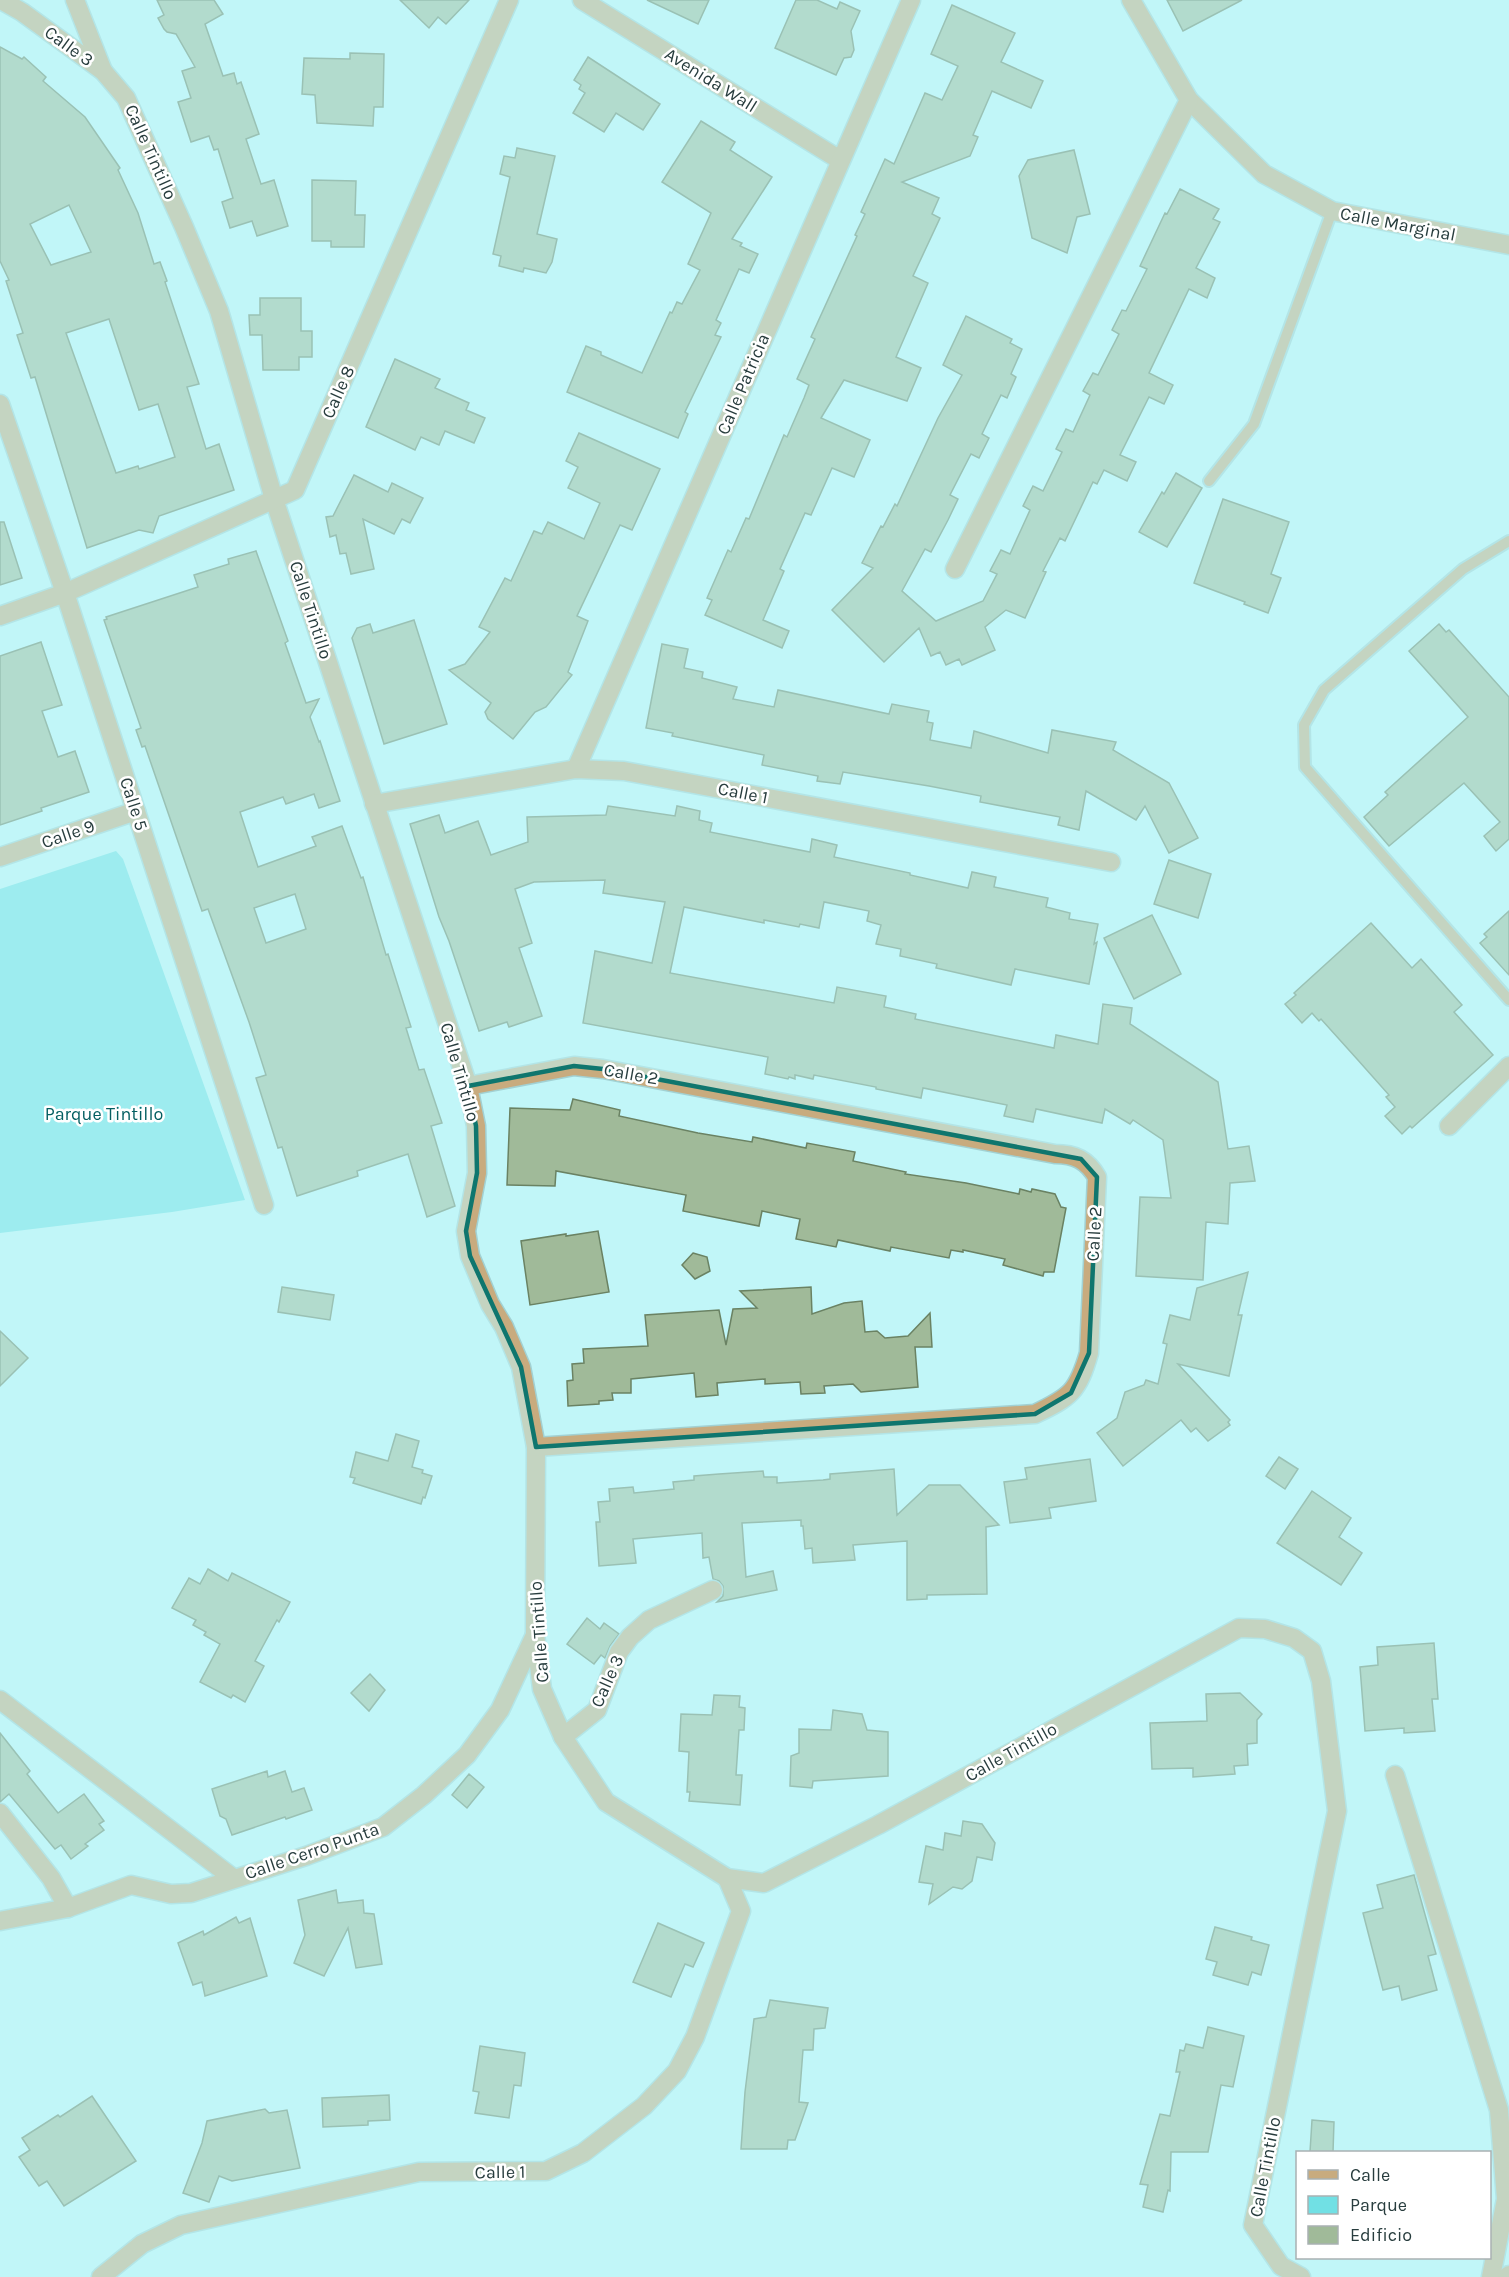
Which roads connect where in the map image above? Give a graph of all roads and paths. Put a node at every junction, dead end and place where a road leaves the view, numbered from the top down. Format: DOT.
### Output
graph roads {
  1 [pos="1,0"];
  2 [pos="75,0"];
  3 [pos="509,0"];
  4 [pos="582,0"];
  5 [pos="910,0"];
  6 [pos="1131,0"];
  7 [pos="103,71"];
  8 [pos="1189,100"];
  9 [pos="840,160"];
  10 [pos="1332,211"];
  11 [pos="1509,245"];
  12 [pos="0,404"];
  13 [pos="1209,481"];
  14 [pos="274,499"];
  15 [pos="1509,541"];
  16 [pos="955,569"];
  17 [pos="65,593"];
  18 [pos="0,616"];
  19 [pos="576,769"];
  20 [pos="374,804"];
  21 [pos="136,811"];
  22 [pos="0,857"];
  23 [pos="1110,862"];
  24 [pos="1509,1000"];
  25 [pos="1509,1066"];
  26 [pos="468,1086"];
  27 [pos="1449,1126"];
  28 [pos="264,1205"];
  29 [pos="536,1447"];
  30 [pos="713,1590"];
  31 [pos="535,1634"];
  32 [pos="0,1701"];
  33 [pos="563,1737"];
  34 [pos="1395,1775"];
  35 [pos="0,1814"];
  36 [pos="233,1878"];
  37 [pos="727,1878"];
  38 [pos="68,1908"];
  39 [pos="0,1922"];
  40 [pos="101,2277"];
  41 [pos="1301,2277"];
  42 [pos="1491,2277"];
  1 -- 7 [label="street, Calle 3"];
  2 -- 7 [label="street, Calle 3"];
  3 -- 14 [label="street, Calle 8"];
  4 -- 9 [label="street, Avenida Wall"];
  5 -- 9 [label="street, Calle Patricia"];
  6 -- 8 [label="street, Calle Marginal"];
  7 -- 14 [label="street, Calle Tintillo"];
  8 -- 10 [label="street, Calle Marginal"];
  8 -- 16 [label="street"];
  9 -- 19 [label="street, Calle Patricia"];
  10 -- 11 [label="street, Calle Marginal"];
  10 -- 13 [label="lane"];
  12 -- 17 [label="street, Calle 5"];
  14 -- 17 [label="street, Calle 8"];
  14 -- 20 [label="street, Calle Tintillo"];
  15 -- 24 [label="lane"];
  17 -- 18 [label="street, Calle 8"];
  17 -- 21 [label="street, Calle 5"];
  19 -- 20 [label="street, Calle 1"];
  19 -- 23 [label="street, Calle 1"];
  20 -- 26 [label="street, Calle Tintillo"];
  21 -- 22 [label="street, Calle 9"];
  21 -- 28 [label="street, Calle 5"];
  25 -- 27 [label="street"];
  26 -- 29 [label="street, Calle Tintillo"];
  26 -- 29 [label="street, Calle 2"];
  29 -- 31 [label="street, Calle Tintillo"];
  30 -- 33 [label="street, Calle 3"];
  31 -- 33 [label="street, Calle Tintillo"];
  31 -- 36 [label="street, Calle Cerro Punta"];
  32 -- 36 [label="street"];
  33 -- 37 [label="street, Calle Tintillo"];
  34 -- 42 [label="street"];
  35 -- 38 [label="street"];
  36 -- 38 [label="street, Calle Cerro Punta"];
  37 -- 40 [label="street, Calle 1"];
  37 -- 41 [label="street, Calle Tintillo"];
  38 -- 39 [label="street, Calle Cerro Punta"];
}
